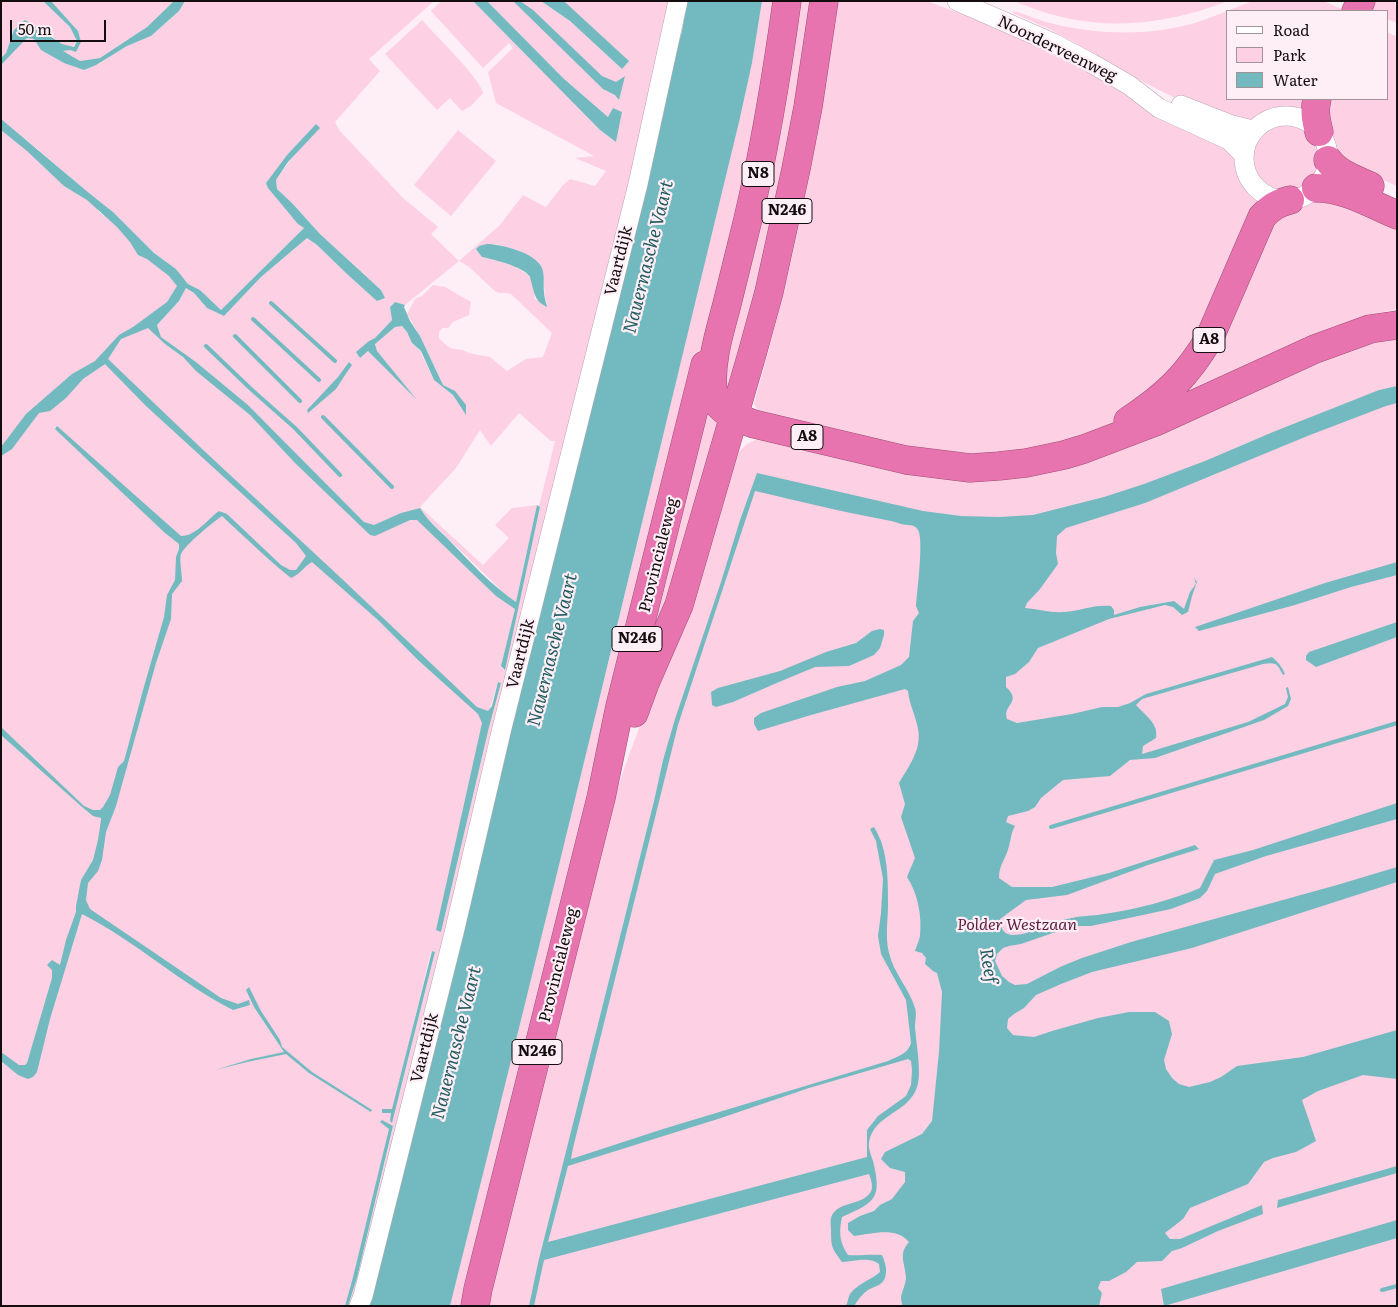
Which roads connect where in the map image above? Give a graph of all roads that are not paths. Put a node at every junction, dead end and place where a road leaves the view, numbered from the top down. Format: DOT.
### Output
graph roads {
  1 [pos="678,1"];
  2 [pos="787,1"];
  3 [pos="824,1"];
  4 [pos="957,1"];
  5 [pos="1129,85"];
  6 [pos="1317,100"];
  7 [pos="1253,130"];
  8 [pos="1320,132"];
  9 [pos="1243,154"];
  10 [pos="1328,160"];
  11 [pos="1316,188"];
  12 [pos="1397,197"];
  13 [pos="1290,200"];
  14 [pos="1397,215"];
  15 [pos="1397,325"];
  16 [pos="716,344"];
  17 [pos="734,416"];
  18 [pos="1084,449"];
  19 [pos="601,798"];
  20 [pos="359,1306"];
  21 [pos="475,1306"];
  1 -- 20 [label="street, Vaartdijk"];
  2 -- 16 [label="highway, N8"];
  3 -- 17 [label="highway, N246"];
  4 -- 5 [label="street, Noorderveenweg"];
  5 -- 7 [label="street, Noorderveenweg"];
  5 -- 9 [label="street, Noorderveenweg"];
  6 -- 8 [label="highway"];
  7 -- 8 [label="street"];
  7 -- 9 [label="street"];
  8 -- 10 [label="street"];
  9 -- 13 [label="street"];
  10 -- 11 [label="street"];
  10 -- 12 [label="highway"];
  11 -- 13 [label="street"];
  11 -- 14 [label="highway"];
  13 -- 18 [label="highway, A8"];
  15 -- 18 [label="highway, A8"];
  16 -- 17 [label="highway, A8"];
  16 -- 19 [label="highway, Provincialeweg / N246"];
  17 -- 18 [label="highway, A8"];
  17 -- 19 [label="highway, Provincialeweg / N246"];
  19 -- 21 [label="highway, Provincialeweg / N246"];
}
